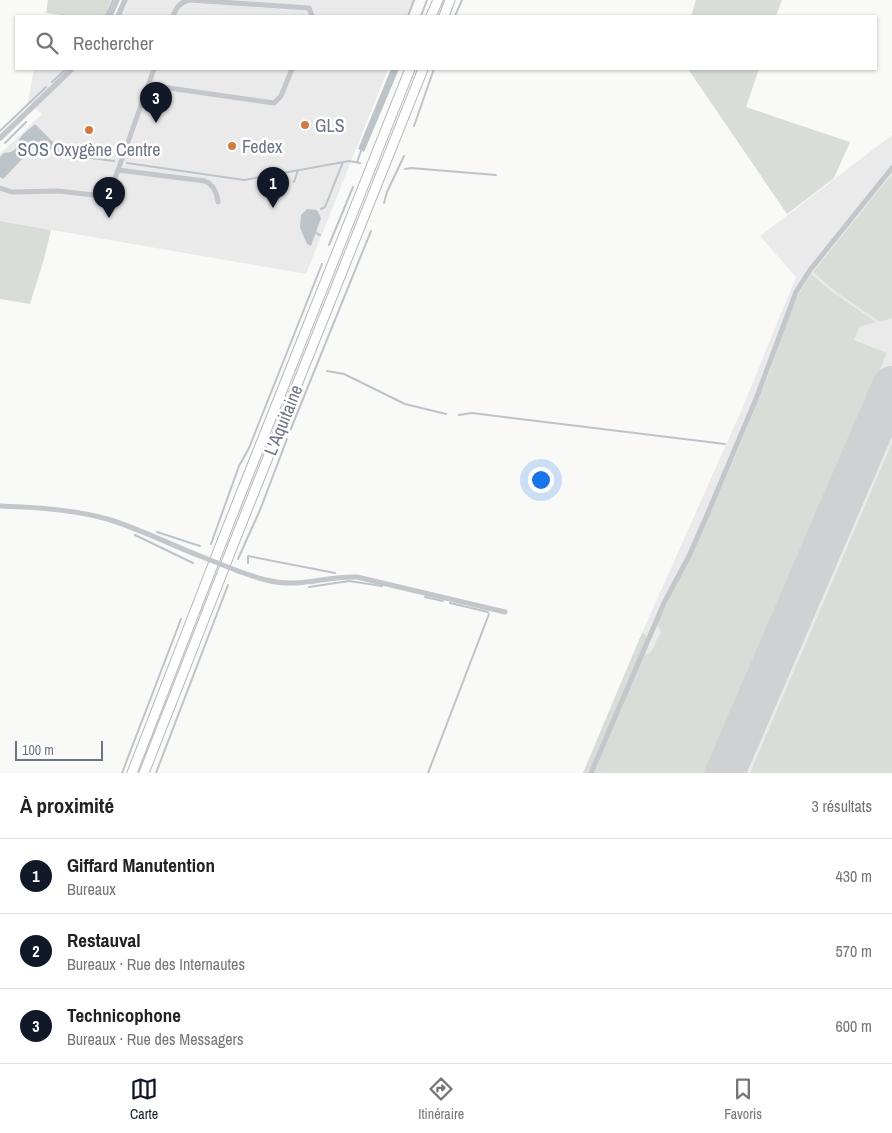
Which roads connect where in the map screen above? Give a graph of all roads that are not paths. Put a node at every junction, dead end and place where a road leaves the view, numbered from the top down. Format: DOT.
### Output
graph roads {
  1 [pos="118,0"];
  2 [pos="125,0"];
  3 [pos="438,0"];
  4 [pos="450,0"];
  5 [pos="276,3"];
  6 [pos="112,15"];
  7 [pos="118,15"];
  8 [pos="174,15"];
  9 [pos="312,15"];
  10 [pos="431,15"];
  11 [pos="444,15"];
  12 [pos="71,70"];
  13 [pos="154,70"];
  14 [pos="292,70"];
  15 [pos="410,70"];
  16 [pos="423,70"];
  17 [pos="148,85"];
  18 [pos="0,138"];
  19 [pos="892,168"];
  20 [pos="118,170"];
  21 [pos="0,188"];
  22 [pos="218,202"];
  23 [pos="0,506"];
  24 [pos="505,612"];
  25 [pos="132,773"];
  26 [pos="144,773"];
  27 [pos="591,773"];
  1 -- 6 [label="street"];
  2 -- 7 [label="street"];
  3 -- 10 [label="highway"];
  4 -- 11 [label="highway"];
  5 -- 8 [label="street"];
  5 -- 9 [label="street"];
  12 -- 18 [label="street"];
  13 -- 17 [label="street"];
  14 -- 17 [label="street"];
  15 -- 25 [label="highway, L'Aquitaine"];
  16 -- 26 [label="highway, L'Aquitaine"];
  17 -- 20 [label="street"];
  19 -- 27 [label="street"];
  20 -- 21 [label="street"];
  20 -- 22 [label="street"];
  23 -- 24 [label="street, bridge"];
}
